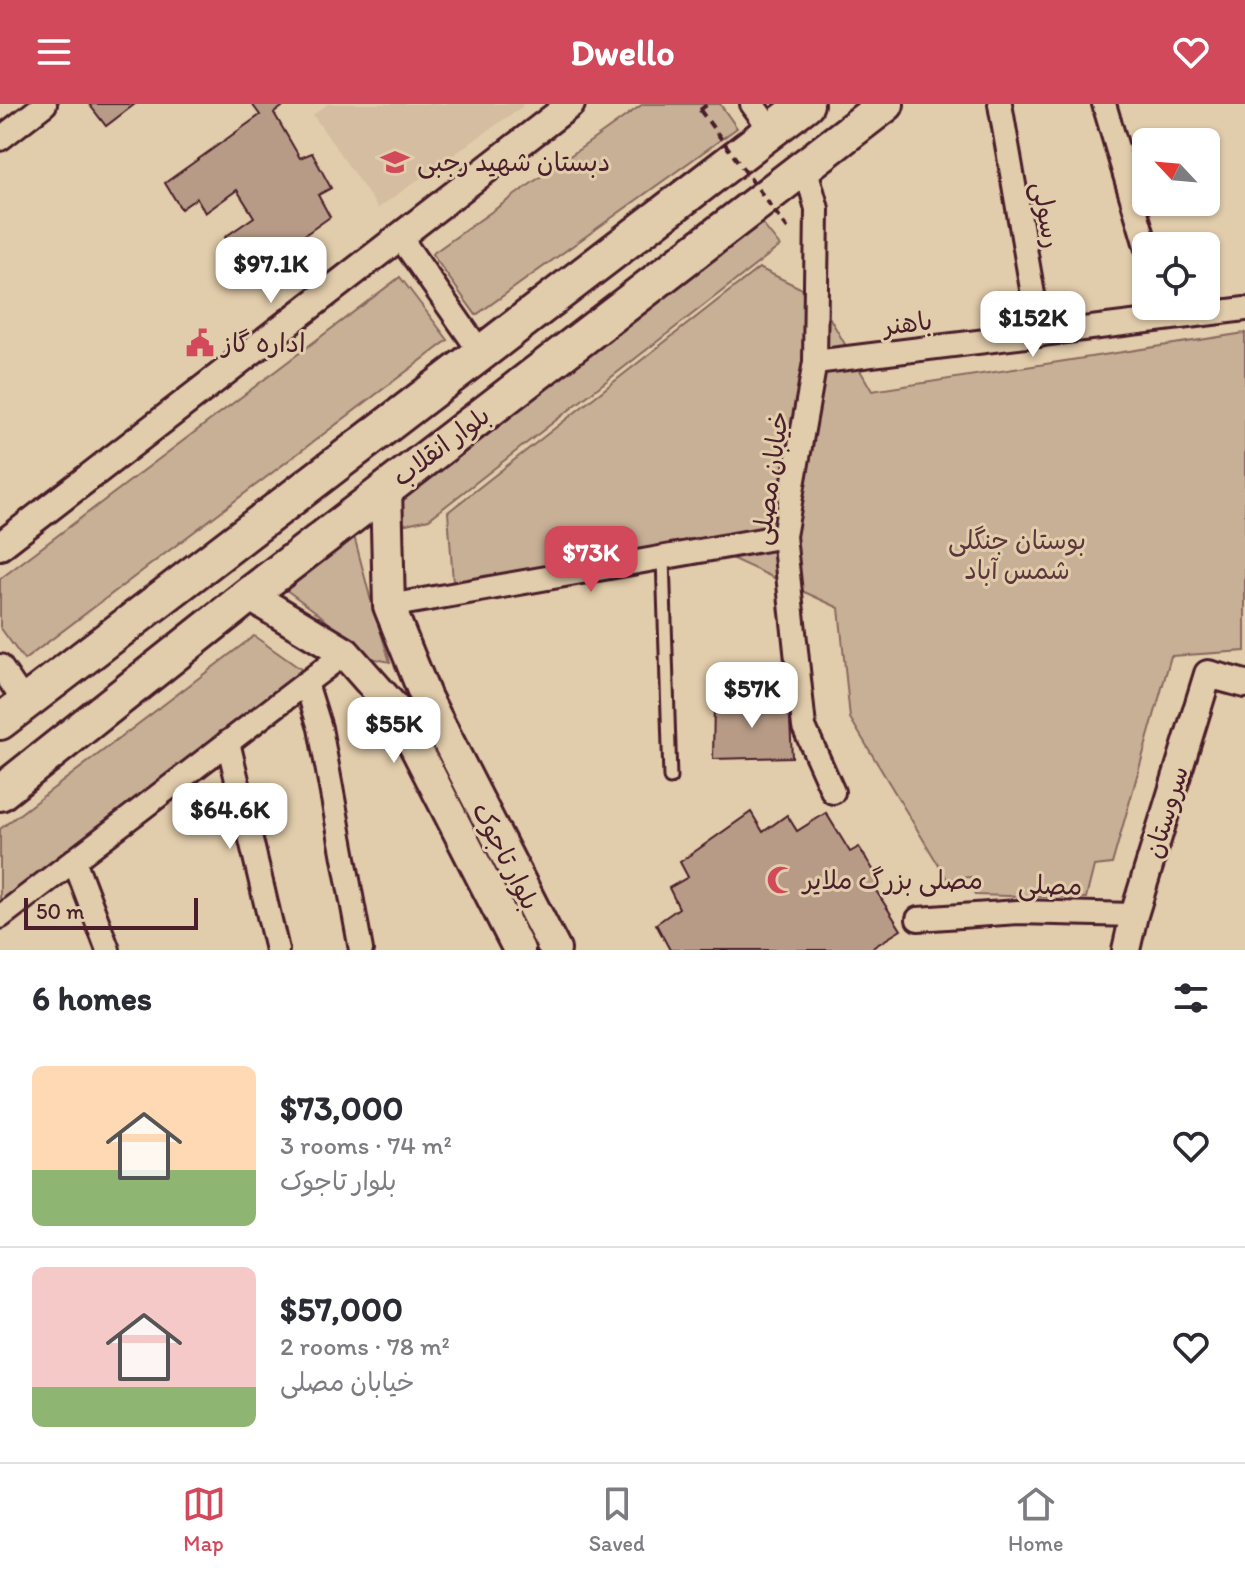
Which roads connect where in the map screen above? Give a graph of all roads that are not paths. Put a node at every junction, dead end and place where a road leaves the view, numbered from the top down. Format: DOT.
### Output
graph roads {
  1 [pos="45,104"];
  2 [pos="806,104"];
  3 [pos="886,104"];
  4 [pos="1000,104"];
  5 [pos="1104,104"];
  6 [pos="568,105"];
  7 [pos="762,117"];
  8 [pos="0,139"];
  9 [pos="805,166"];
  10 [pos="1142,232"];
  11 [pos="400,237"];
  12 [pos="1245,309"];
  13 [pos="1220,310"];
  14 [pos="1132,319"];
  15 [pos="1040,335"];
  16 [pos="481,353"];
  17 [pos="815,362"];
  18 [pos="386,488"];
  19 [pos="784,536"];
  20 [pos="0,546"];
  21 [pos="663,558"];
  22 [pos="249,595"];
  23 [pos="389,606"];
  24 [pos="345,653"];
  25 [pos="0,666"];
  26 [pos="306,683"];
  27 [pos="1245,684"];
  28 [pos="13,712"];
  29 [pos="228,742"];
  30 [pos="670,778"];
  31 [pos="833,792"];
  32 [pos="0,793"];
  33 [pos="74,860"];
  34 [pos="1134,915"];
  35 [pos="0,917"];
  36 [pos="918,919"];
  37 [pos="108,950"];
  38 [pos="277,950"];
  39 [pos="361,950"];
  40 [pos="519,950"];
  41 [pos="555,950"];
  42 [pos="1126,950"];
  1 -- 8 [label="street"];
  2 -- 7 [label="main road, بلوار انقلاب"];
  3 -- 9 [label="main road, بلوار انقلاب"];
  4 -- 15 [label="street, رسولی"];
  5 -- 10 [label="street"];
  6 -- 11 [label="street"];
  7 -- 16 [label="main road, بلوار انقلاب"];
  9 -- 17 [label="street, خیابان مصلی"];
  9 -- 18 [label="main road, بلوار انقلاب"];
  11 -- 16 [label="street"];
  11 -- 20 [label="street"];
  12 -- 13 [label="street, باهنر"];
  14 -- 15 [label="street, باهنر"];
  15 -- 17 [label="street, باهنر"];
  16 -- 28 [label="main road, بلوار انقلاب"];
  17 -- 19 [label="street, خیابان مصلی"];
  18 -- 22 [label="main road, بلوار انقلاب"];
  18 -- 23 [label="main road, بلوار تاجوک"];
  19 -- 21 [label="street"];
  19 -- 31 [label="street, خیابان مصلی"];
  21 -- 23 [label="street"];
  21 -- 30 [label="lane"];
  22 -- 24 [label="main road"];
  22 -- 32 [label="main road, بلوار انقلاب"];
  23 -- 41 [label="main road, بلوار تاجوک"];
  24 -- 26 [label="street"];
  24 -- 40 [label="main road"];
  25 -- 28 [label="street"];
  26 -- 29 [label="street"];
  26 -- 39 [label="street"];
  27 -- 34 [label="street, سروستان"];
  29 -- 33 [label="street"];
  29 -- 38 [label="street"];
  33 -- 35 [label="street"];
  33 -- 37 [label="street"];
  34 -- 36 [label="street, مصلی"];
  34 -- 42 [label="street, سروستان"];
}
